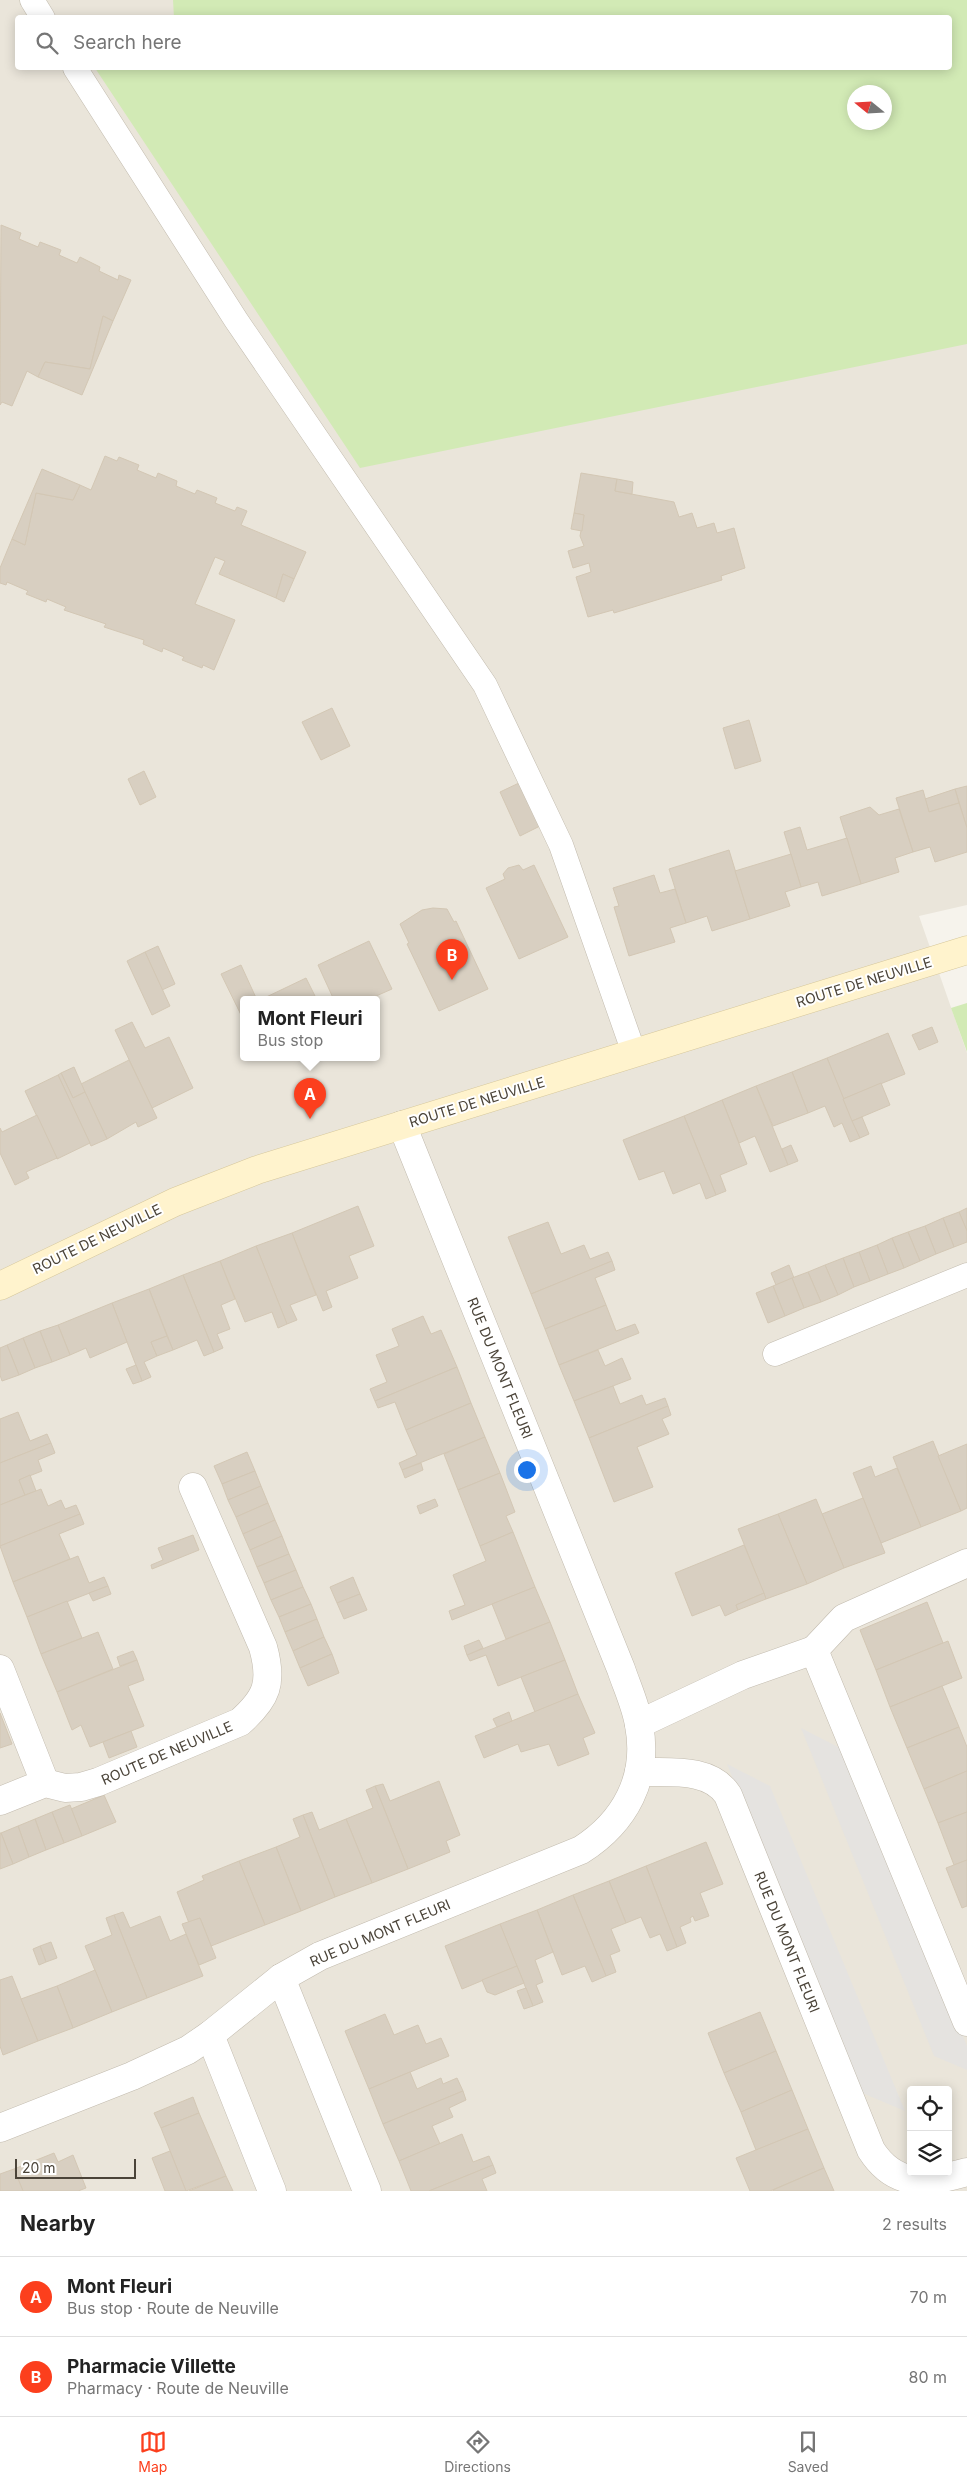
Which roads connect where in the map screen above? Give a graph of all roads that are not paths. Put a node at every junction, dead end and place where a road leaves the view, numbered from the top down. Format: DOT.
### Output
graph roads {
  1 [pos="32,0"];
  2 [pos="41,15"];
  3 [pos="76,70"];
  4 [pos="967,950"];
  5 [pos="634,1053"];
  6 [pos="402,1125"];
  7 [pos="967,1275"];
  8 [pos="0,1286"];
  9 [pos="775,1354"];
  10 [pos="193,1487"];
  11 [pos="967,1563"];
  12 [pos="814,1650"];
  13 [pos="0,1670"];
  14 [pos="639,1724"];
  15 [pos="639,1772"];
  16 [pos="45,1783"];
  17 [pos="0,1800"];
  18 [pos="281,1978"];
  19 [pos="967,2022"];
  20 [pos="210,2034"];
  21 [pos="0,2128"];
  22 [pos="967,2172"];
  23 [pos="895,2182"];
  24 [pos="272,2191"];
  25 [pos="367,2191"];
  1 -- 2 [label="lane"];
  3 -- 5 [label="lane"];
  4 -- 5 [label="main road, ROUTE DE NEUVILLE"];
  5 -- 6 [label="main road, ROUTE DE NEUVILLE"];
  6 -- 8 [label="main road, ROUTE DE NEUVILLE"];
  6 -- 14 [label="street, RUE DU MONT FLEURI"];
  7 -- 9 [label="lane"];
  10 -- 16 [label="street, ROUTE DE NEUVILLE"];
  11 -- 12 [label="street"];
  12 -- 14 [label="street"];
  12 -- 19 [label="street"];
  13 -- 16 [label="street"];
  14 -- 15 [label="street, RUE DU MONT FLEURI"];
  15 -- 18 [label="street, RUE DU MONT FLEURI"];
  15 -- 23 [label="street, RUE DU MONT FLEURI"];
  16 -- 17 [label="street"];
  18 -- 20 [label="street, RUE DU MONT FLEURI"];
  18 -- 25 [label="street"];
  20 -- 21 [label="street, RUE DU MONT FLEURI"];
  20 -- 24 [label="street"];
  22 -- 23 [label="street, RUE DU MONT FLEURI"];
}
